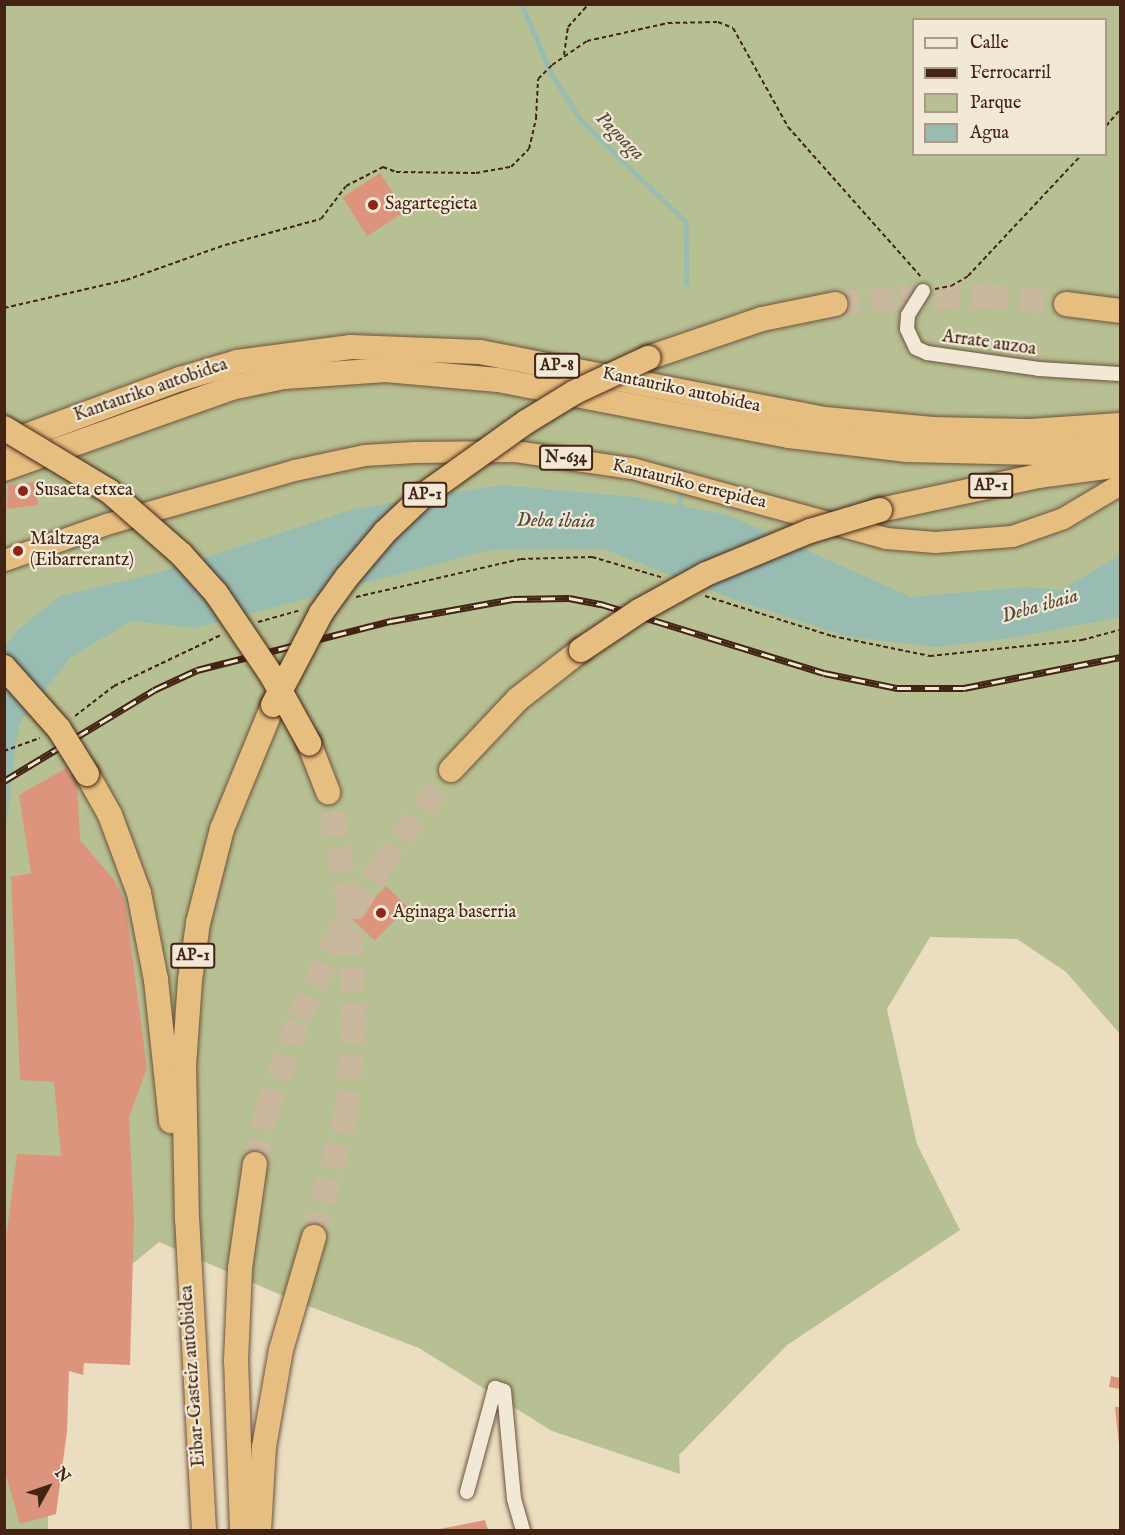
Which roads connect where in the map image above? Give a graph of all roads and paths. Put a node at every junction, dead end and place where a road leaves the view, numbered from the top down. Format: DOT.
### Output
graph roads {
  1 [pos="589,4"];
  2 [pos="564,55"];
  3 [pos="1120,110"];
  4 [pos="1107,125"];
  5 [pos="1080,156"];
  6 [pos="927,291"];
  7 [pos="835,304"];
  8 [pos="1066,304"];
  9 [pos="4,308"];
  10 [pos="1120,310"];
  11 [pos="1120,374"];
  12 [pos="1120,424"];
  13 [pos="4,428"];
  14 [pos="4,444"];
  15 [pos="1115,457"];
  16 [pos="4,469"];
  17 [pos="1120,484"];
  18 [pos="4,560"];
  19 [pos="4,667"];
  20 [pos="46,736"];
  21 [pos="4,751"];
  22 [pos="451,770"];
  23 [pos="328,792"];
  24 [pos="255,1164"];
  25 [pos="187,1221"];
  26 [pos="314,1237"];
  27 [pos="467,1492"];
  28 [pos="204,1530"];
  29 [pos="242,1530"];
  30 [pos="259,1530"];
  31 [pos="523,1530"];
  1 -- 2 [label="path"];
  2 -- 6 [label="path"];
  2 -- 9 [label="path"];
  3 -- 4 [label="path"];
  5 -- 6 [label="path"];
  6 -- 11 [label="street, Arrate auzoa"];
  7 -- 25 [label="highway, AP-1, bridge"];
  8 -- 10 [label="highway"];
  12 -- 14 [label="highway, Kantauriko autobidea / AP-8"];
  13 -- 23 [label="highway, bridge"];
  15 -- 16 [label="highway, Kantauriko autobidea / AP-8"];
  15 -- 22 [label="highway, AP-1, bridge"];
  17 -- 18 [label="highway, Kantauriko errepidea / N-634"];
  19 -- 25 [label="highway, bridge"];
  20 -- 21 [label="path"];
  24 -- 29 [label="highway"];
  25 -- 28 [label="highway, Eibar-Gasteiz autobidea / AP-1"];
  26 -- 30 [label="highway"];
  27 -- 31 [label="street"];
}
